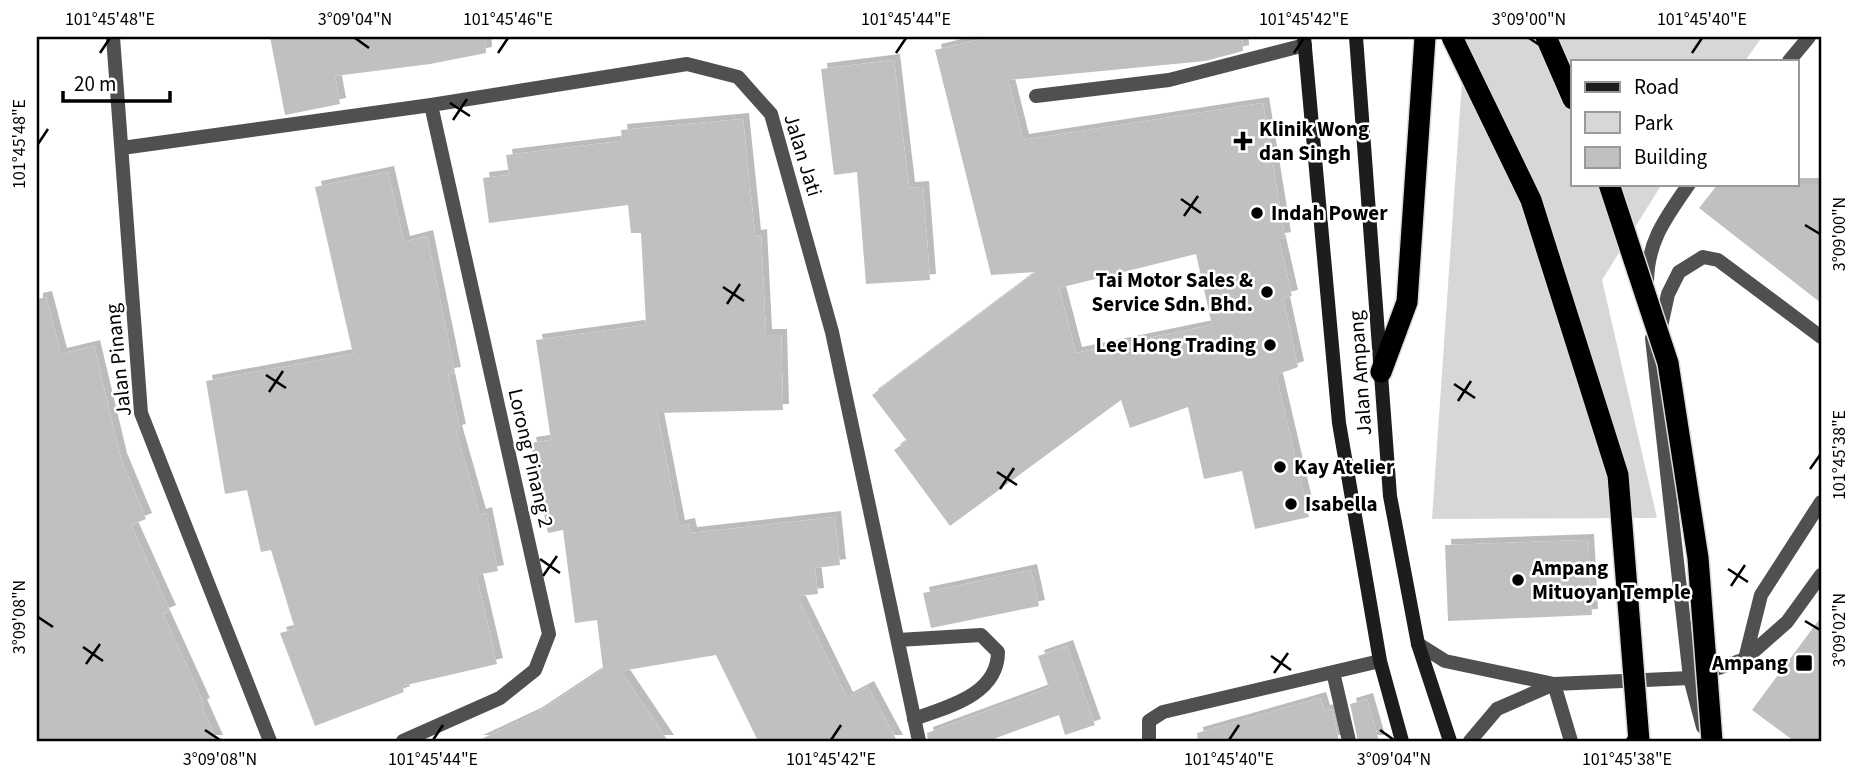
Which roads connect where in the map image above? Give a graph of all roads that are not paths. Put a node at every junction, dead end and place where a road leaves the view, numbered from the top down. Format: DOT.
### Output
graph roads {
  1 [pos="113,37"];
  2 [pos="1356,37"];
  3 [pos="1425,37"];
  4 [pos="1452,37"];
  5 [pos="1546,37"];
  6 [pos="1809,37"];
  7 [pos="1305,41"];
  8 [pos="1790,60"];
  9 [pos="1571,94"];
  10 [pos="1035,96"];
  11 [pos="431,105"];
  12 [pos="122,149"];
  13 [pos="1610,186"];
  14 [pos="1688,186"];
  15 [pos="1821,337"];
  16 [pos="1654,357"];
  17 [pos="1381,372"];
  18 [pos="1821,502"];
  19 [pos="1821,575"];
  20 [pos="898,640"];
  21 [pos="1418,644"];
  22 [pos="1745,659"];
  23 [pos="1380,661"];
  24 [pos="1333,672"];
  25 [pos="1690,678"];
  26 [pos="1554,684"];
  27 [pos="914,719"];
  28 [pos="270,741"];
  29 [pos="403,741"];
  30 [pos="919,741"];
  31 [pos="1149,741"];
  32 [pos="1349,741"];
  33 [pos="1402,741"];
  34 [pos="1450,741"];
  35 [pos="1470,741"];
  36 [pos="1571,741"];
  37 [pos="1639,741"];
  38 [pos="1710,741"];
  1 -- 12 [label="street, Jalan Pinang"];
  2 -- 17 [label="main road, Jalan Ampang"];
  3 -- 17 [label="highway"];
  4 -- 37 [label="highway, bridge"];
  5 -- 9 [label="highway"];
  6 -- 8 [label="street"];
  7 -- 10 [label="street"];
  7 -- 23 [label="main road, Jalan Ampang"];
  11 -- 12 [label="street, Jalan Jati"];
  11 -- 20 [label="street, Jalan Jati"];
  11 -- 29 [label="street, Lorong Pinang 2"];
  12 -- 28 [label="street, Jalan Pinang"];
  13 -- 38 [label="highway, bridge"];
  14 -- 16 [label="street"];
  15 -- 16 [label="street"];
  16 -- 25 [label="street"];
  17 -- 21 [label="main road, Jalan Ampang"];
  18 -- 22 [label="street"];
  19 -- 22 [label="street"];
  20 -- 27 [label="street, Jalan Jati"];
  20 -- 27 [label="street"];
  21 -- 26 [label="street"];
  21 -- 34 [label="main road, Jalan Ampang"];
  22 -- 25 [label="street"];
  23 -- 24 [label="street"];
  23 -- 33 [label="main road, Jalan Ampang"];
  24 -- 31 [label="street"];
  24 -- 32 [label="street"];
  25 -- 26 [label="street"];
  25 -- 38 [label="street"];
  26 -- 35 [label="street"];
  26 -- 36 [label="street"];
  27 -- 30 [label="street, Jalan Jati"];
}
